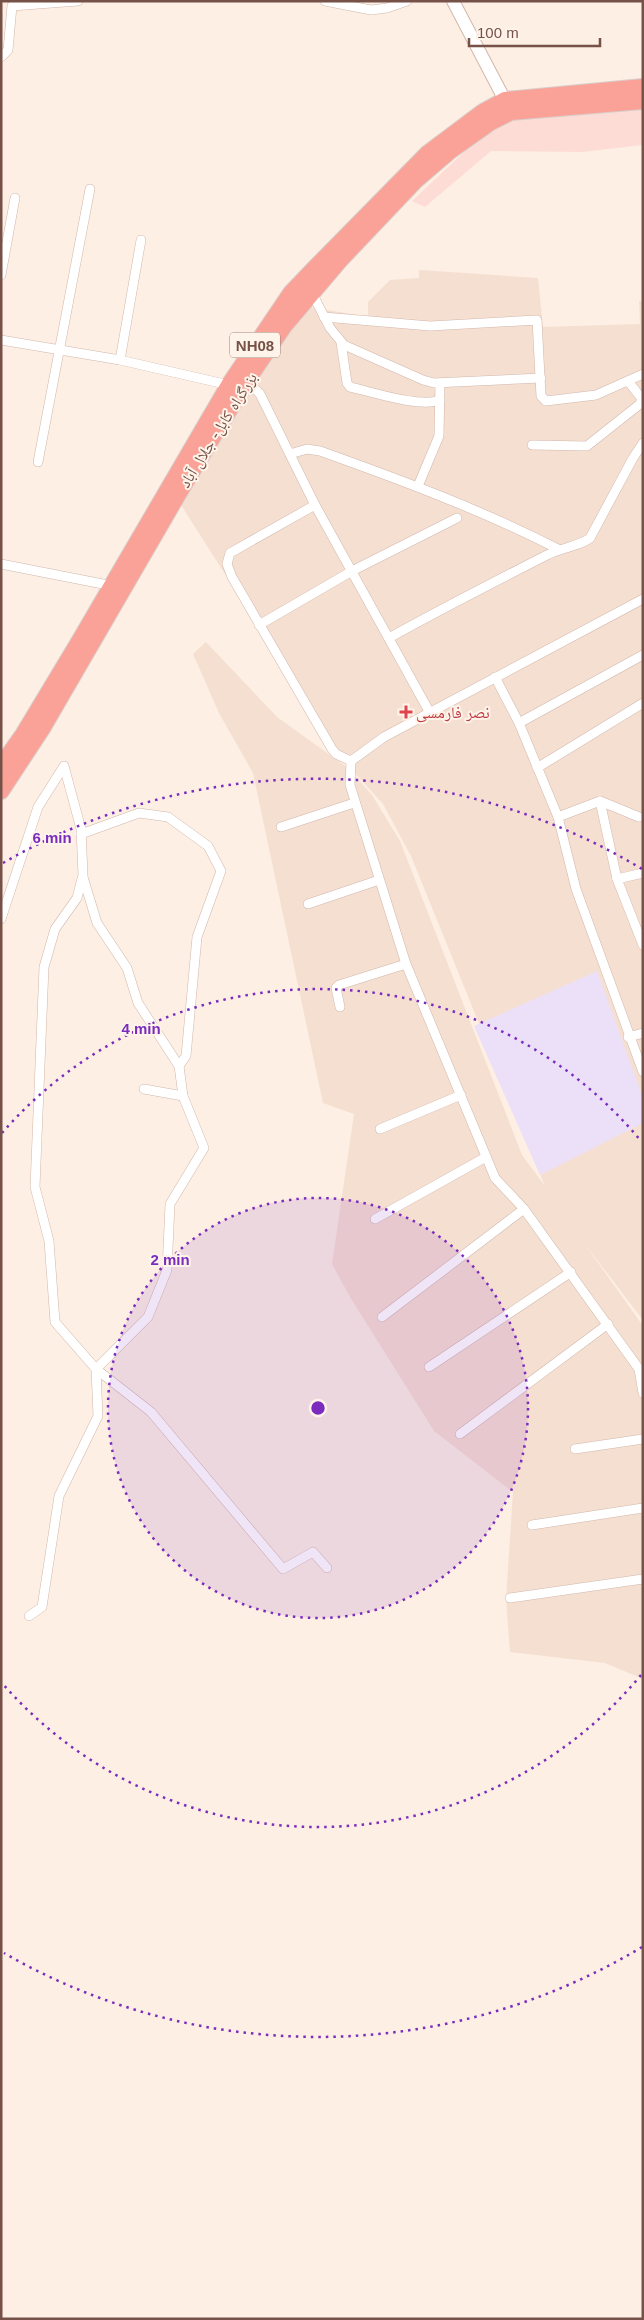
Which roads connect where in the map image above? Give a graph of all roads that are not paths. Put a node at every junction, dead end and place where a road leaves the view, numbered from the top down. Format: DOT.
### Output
graph roads {
  1 [pos="78,1"];
  2 [pos="325,1"];
  3 [pos="406,1"];
  4 [pos="453,1"];
  5 [pos="1,57"];
  6 [pos="643,87"];
  7 [pos="643,101"];
  8 [pos="508,106"];
  9 [pos="90,189"];
  10 [pos="15,198"];
  11 [pos="141,240"];
  12 [pos="1,275"];
  13 [pos="311,291"];
  14 [pos="324,317"];
  15 [pos="1,340"];
  16 [pos="341,342"];
  17 [pos="59,351"];
  18 [pos="120,360"];
  19 [pos="643,374"];
  20 [pos="541,378"];
  21 [pos="248,379"];
  22 [pos="628,381"];
  23 [pos="440,382"];
  24 [pos="228,385"];
  25 [pos="440,400"];
  26 [pos="643,443"];
  27 [pos="532,445"];
  28 [pos="290,454"];
  29 [pos="38,462"];
  30 [pos="418,486"];
  31 [pos="315,505"];
  32 [pos="457,518"];
  33 [pos="558,549"];
  34 [pos="1,564"];
  35 [pos="352,571"];
  36 [pos="117,587"];
  37 [pos="643,600"];
  38 [pos="259,624"];
  39 [pos="390,638"];
  40 [pos="643,655"];
  41 [pos="495,677"];
  42 [pos="643,703"];
  43 [pos="430,713"];
  44 [pos="519,723"];
  45 [pos="351,761"];
  46 [pos="1,766"];
  47 [pos="538,768"];
  48 [pos="1,790"];
  49 [pos="600,801"];
  50 [pos="354,803"];
  51 [pos="558,817"];
  52 [pos="639,817"];
  53 [pos="281,827"];
  54 [pos="81,834"];
  55 [pos="643,873"];
  56 [pos="83,875"];
  57 [pos="379,880"];
  58 [pos="617,880"];
  59 [pos="308,904"];
  60 [pos="1,919"];
  61 [pos="643,945"];
  62 [pos="406,964"];
  63 [pos="340,1007"];
  64 [pos="643,1033"];
  65 [pos="628,1037"];
  66 [pos="179,1066"];
  67 [pos="643,1072"];
  68 [pos="144,1089"];
  69 [pos="461,1095"];
  70 [pos="183,1096"];
  71 [pos="380,1129"];
  72 [pos="486,1157"];
  73 [pos="524,1209"];
  74 [pos="375,1219"];
  75 [pos="571,1272"];
  76 [pos="382,1317"];
  77 [pos="608,1324"];
  78 [pos="429,1367"];
  79 [pos="96,1369"];
  80 [pos="643,1393"];
  81 [pos="460,1434"];
  82 [pos="643,1439"];
  83 [pos="575,1449"];
  84 [pos="643,1508"];
  85 [pos="532,1526"];
  86 [pos="327,1568"];
  87 [pos="643,1579"];
  88 [pos="510,1598"];
  89 [pos="29,1616"];
  1 -- 5 [label="street"];
  2 -- 3 [label="street"];
  4 -- 8 [label="street"];
  6 -- 8 [label="highway, بزرگراه کابل- جلال آباد / NH08"];
  7 -- 8 [label="highway, بزرگراه کابل- جلال آباد / NH08"];
  8 -- 13 [label="highway, بزرگراه کابل- جلال آباد / NH08"];
  8 -- 24 [label="highway, بزرگراه کابل- جلال آباد / NH08"];
  9 -- 17 [label="street"];
  10 -- 12 [label="street"];
  11 -- 18 [label="street"];
  13 -- 14 [label="street"];
  13 -- 21 [label="highway, بزرگراه کابل- جلال آباد / NH08"];
  14 -- 16 [label="street"];
  14 -- 20 [label="street"];
  15 -- 17 [label="street"];
  16 -- 23 [label="street"];
  16 -- 25 [label="street"];
  17 -- 18 [label="street"];
  17 -- 29 [label="street"];
  18 -- 24 [label="street"];
  19 -- 22 [label="street"];
  20 -- 22 [label="street"];
  20 -- 23 [label="street"];
  21 -- 28 [label="street"];
  21 -- 36 [label="highway, بزرگراه کابل- جلال آباد / NH08"];
  22 -- 27 [label="street"];
  23 -- 25 [label="street"];
  24 -- 36 [label="highway, بزرگراه کابل- جلال آباد / NH08"];
  25 -- 30 [label="street"];
  26 -- 33 [label="street"];
  28 -- 30 [label="street"];
  28 -- 31 [label="street"];
  30 -- 33 [label="street"];
  31 -- 35 [label="street"];
  31 -- 38 [label="street"];
  32 -- 35 [label="street"];
  33 -- 39 [label="street"];
  34 -- 36 [label="street"];
  35 -- 38 [label="street"];
  35 -- 39 [label="street"];
  36 -- 46 [label="highway, بزرگراه کابل- جلال آباد / NH08"];
  36 -- 48 [label="highway, بزرگراه کابل- جلال آباد / NH08"];
  37 -- 41 [label="street"];
  38 -- 45 [label="street"];
  39 -- 43 [label="street"];
  40 -- 44 [label="street"];
  41 -- 43 [label="street"];
  41 -- 44 [label="street"];
  42 -- 47 [label="street"];
  43 -- 45 [label="street"];
  44 -- 47 [label="street"];
  45 -- 50 [label="street"];
  47 -- 51 [label="street"];
  49 -- 51 [label="street"];
  49 -- 52 [label="street"];
  49 -- 58 [label="street"];
  50 -- 53 [label="street"];
  50 -- 57 [label="street"];
  51 -- 65 [label="street"];
  54 -- 56 [label="street"];
  54 -- 60 [label="street"];
  54 -- 66 [label="street"];
  55 -- 58 [label="street"];
  56 -- 66 [label="street"];
  56 -- 79 [label="street"];
  57 -- 59 [label="street"];
  57 -- 62 [label="street"];
  58 -- 61 [label="street"];
  62 -- 63 [label="street"];
  62 -- 69 [label="street"];
  64 -- 65 [label="street"];
  65 -- 67 [label="street"];
  66 -- 70 [label="street"];
  68 -- 70 [label="street"];
  69 -- 71 [label="street"];
  69 -- 72 [label="street"];
  70 -- 79 [label="street"];
  72 -- 73 [label="street"];
  72 -- 74 [label="street"];
  73 -- 75 [label="street"];
  73 -- 76 [label="street"];
  75 -- 77 [label="street"];
  75 -- 78 [label="street"];
  77 -- 80 [label="street"];
  77 -- 81 [label="street"];
  79 -- 86 [label="street"];
  79 -- 89 [label="street"];
  82 -- 83 [label="street"];
  84 -- 85 [label="street"];
  87 -- 88 [label="street"];
}
